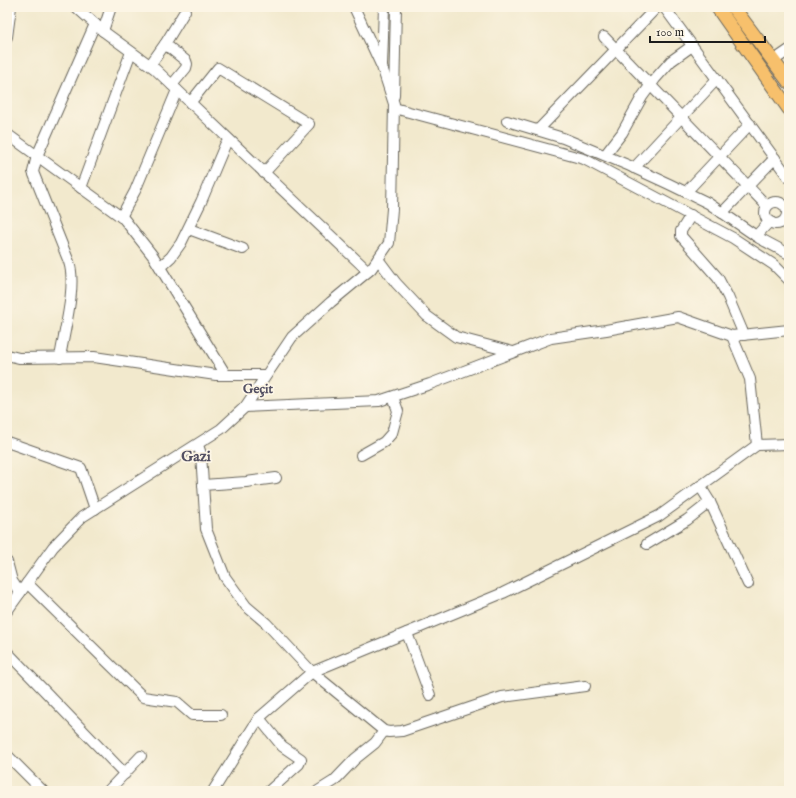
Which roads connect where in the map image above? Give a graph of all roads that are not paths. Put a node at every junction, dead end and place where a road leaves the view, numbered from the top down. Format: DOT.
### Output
graph roads {
  1 [pos="11,7"];
  2 [pos="76,7"];
  3 [pos="111,7"];
  4 [pos="354,7"];
  5 [pos="384,7"];
  6 [pos="396,7"];
  7 [pos="657,7"];
  8 [pos="664,7"];
  9 [pos="717,7"];
  10 [pos="733,7"];
  11 [pos="185,11"];
  12 [pos="95,24"];
  13 [pos="103,31"];
  14 [pos="7,37"];
  15 [pos="604,37"];
  16 [pos="165,44"];
  17 [pos="692,46"];
  18 [pos="616,49"];
  19 [pos="789,50"];
  20 [pos="132,52"];
  21 [pos="773,61"];
  22 [pos="150,65"];
  23 [pos="382,67"];
  24 [pos="717,79"];
  25 [pos="789,82"];
  26 [pos="650,85"];
  27 [pos="174,87"];
  28 [pos="190,103"];
  29 [pos="394,106"];
  30 [pos="789,109"];
  31 [pos="682,117"];
  32 [pos="507,121"];
  33 [pos="750,124"];
  34 [pos="538,130"];
  35 [pos="7,134"];
  36 [pos="229,140"];
  37 [pos="37,156"];
  38 [pos="605,156"];
  39 [pos="719,157"];
  40 [pos="774,158"];
  41 [pos="634,168"];
  42 [pos="264,173"];
  43 [pos="789,178"];
  44 [pos="748,186"];
  45 [pos="81,188"];
  46 [pos="686,192"];
  47 [pos="787,203"];
  48 [pos="768,206"];
  49 [pos="722,213"];
  50 [pos="691,215"];
  51 [pos="121,217"];
  52 [pos="770,222"];
  53 [pos="787,222"];
  54 [pos="189,229"];
  55 [pos="756,236"];
  56 [pos="243,249"];
  57 [pos="789,254"];
  58 [pos="378,258"];
  59 [pos="160,267"];
  60 [pos="368,271"];
  61 [pos="789,280"];
  62 [pos="789,330"];
  63 [pos="744,335"];
  64 [pos="732,336"];
  65 [pos="513,352"];
  66 [pos="7,355"];
  67 [pos="60,358"];
  68 [pos="226,375"];
  69 [pos="266,375"];
  70 [pos="393,397"];
  71 [pos="245,407"];
  72 [pos="7,442"];
  73 [pos="789,444"];
  74 [pos="198,445"];
  75 [pos="757,445"];
  76 [pos="361,455"];
  77 [pos="276,478"];
  78 [pos="203,486"];
  79 [pos="700,486"];
  80 [pos="710,502"];
  81 [pos="94,509"];
  82 [pos="647,544"];
  83 [pos="7,562"];
  84 [pos="27,583"];
  85 [pos="748,584"];
  86 [pos="20,592"];
  87 [pos="7,611"];
  88 [pos="407,633"];
  89 [pos="7,652"];
  90 [pos="312,672"];
  91 [pos="585,686"];
  92 [pos="430,695"];
  93 [pos="221,715"];
  94 [pos="259,718"];
  95 [pos="384,731"];
  96 [pos="7,755"];
  97 [pos="142,756"];
  98 [pos="125,774"];
  99 [pos="43,791"];
  100 [pos="108,791"];
  101 [pos="213,791"];
  102 [pos="270,791"];
  103 [pos="318,791"];
  1 -- 14 [label="street"];
  2 -- 12 [label="street"];
  3 -- 13 [label="street"];
  4 -- 23 [label="street"];
  5 -- 23 [label="street"];
  6 -- 29 [label="street"];
  7 -- 18 [label="street"];
  8 -- 17 [label="street"];
  9 -- 30 [label="main road"];
  10 -- 21 [label="main road"];
  11 -- 16 [label="street"];
  12 -- 13 [label="street"];
  12 -- 37 [label="street"];
  13 -- 20 [label="street"];
  15 -- 18 [label="street"];
  16 -- 22 [label="street"];
  16 -- 27 [label="street"];
  17 -- 24 [label="street"];
  17 -- 26 [label="street"];
  18 -- 26 [label="street"];
  18 -- 34 [label="street"];
  19 -- 21 [label="street"];
  20 -- 22 [label="street"];
  20 -- 45 [label="street"];
  21 -- 25 [label="main road"];
  22 -- 27 [label="street"];
  23 -- 29 [label="street"];
  24 -- 31 [label="street"];
  24 -- 33 [label="street"];
  26 -- 31 [label="street"];
  26 -- 38 [label="street"];
  27 -- 28 [label="street"];
  27 -- 51 [label="street"];
  28 -- 36 [label="street"];
  28 -- 42 [label="street"];
  29 -- 50 [label="street"];
  29 -- 58 [label="street"];
  31 -- 39 [label="street"];
  31 -- 41 [label="street"];
  32 -- 34 [label="street"];
  33 -- 39 [label="street"];
  33 -- 40 [label="street"];
  34 -- 38 [label="street"];
  35 -- 37 [label="street"];
  36 -- 42 [label="street"];
  36 -- 54 [label="street"];
  37 -- 45 [label="street"];
  37 -- 67 [label="street"];
  38 -- 41 [label="street"];
  39 -- 44 [label="street"];
  39 -- 46 [label="street"];
  40 -- 43 [label="street"];
  40 -- 44 [label="street"];
  41 -- 46 [label="street"];
  42 -- 60 [label="street"];
  44 -- 48 [label="street"];
  44 -- 49 [label="street"];
  45 -- 51 [label="street"];
  46 -- 49 [label="street"];
  47 -- 48 [label="street"];
  47 -- 53 [label="street"];
  48 -- 52 [label="street"];
  49 -- 55 [label="street"];
  50 -- 61 [label="street"];
  50 -- 63 [label="street"];
  51 -- 59 [label="street"];
  52 -- 53 [label="street"];
  52 -- 55 [label="street"];
  54 -- 56 [label="street"];
  54 -- 59 [label="street"];
  55 -- 57 [label="street"];
  58 -- 60 [label="street"];
  58 -- 65 [label="street"];
  59 -- 68 [label="street"];
  60 -- 69 [label="street"];
  62 -- 63 [label="street"];
  63 -- 64 [label="street"];
  64 -- 65 [label="street"];
  64 -- 75 [label="street"];
  65 -- 70 [label="street"];
  66 -- 67 [label="street"];
  67 -- 68 [label="street"];
  68 -- 69 [label="street"];
  69 -- 71 [label="street"];
  70 -- 71 [label="street"];
  70 -- 76 [label="street"];
  71 -- 74 [label="street"];
  72 -- 81 [label="street"];
  73 -- 75 [label="street"];
  74 -- 78 [label="street"];
  74 -- 81 [label="street"];
  75 -- 79 [label="street"];
  77 -- 78 [label="street"];
  78 -- 90 [label="street"];
  79 -- 80 [label="street"];
  79 -- 88 [label="street"];
  80 -- 82 [label="street"];
  80 -- 85 [label="street"];
  81 -- 84 [label="street"];
  83 -- 86 [label="street"];
  84 -- 86 [label="street"];
  84 -- 93 [label="street"];
  86 -- 87 [label="street"];
  88 -- 90 [label="street"];
  88 -- 92 [label="street"];
  89 -- 98 [label="street"];
  90 -- 94 [label="street"];
  90 -- 95 [label="street"];
  91 -- 95 [label="street"];
  94 -- 101 [label="street"];
  94 -- 102 [label="street"];
  95 -- 103 [label="street"];
  96 -- 99 [label="street"];
  97 -- 98 [label="street"];
  98 -- 100 [label="street"];
}
